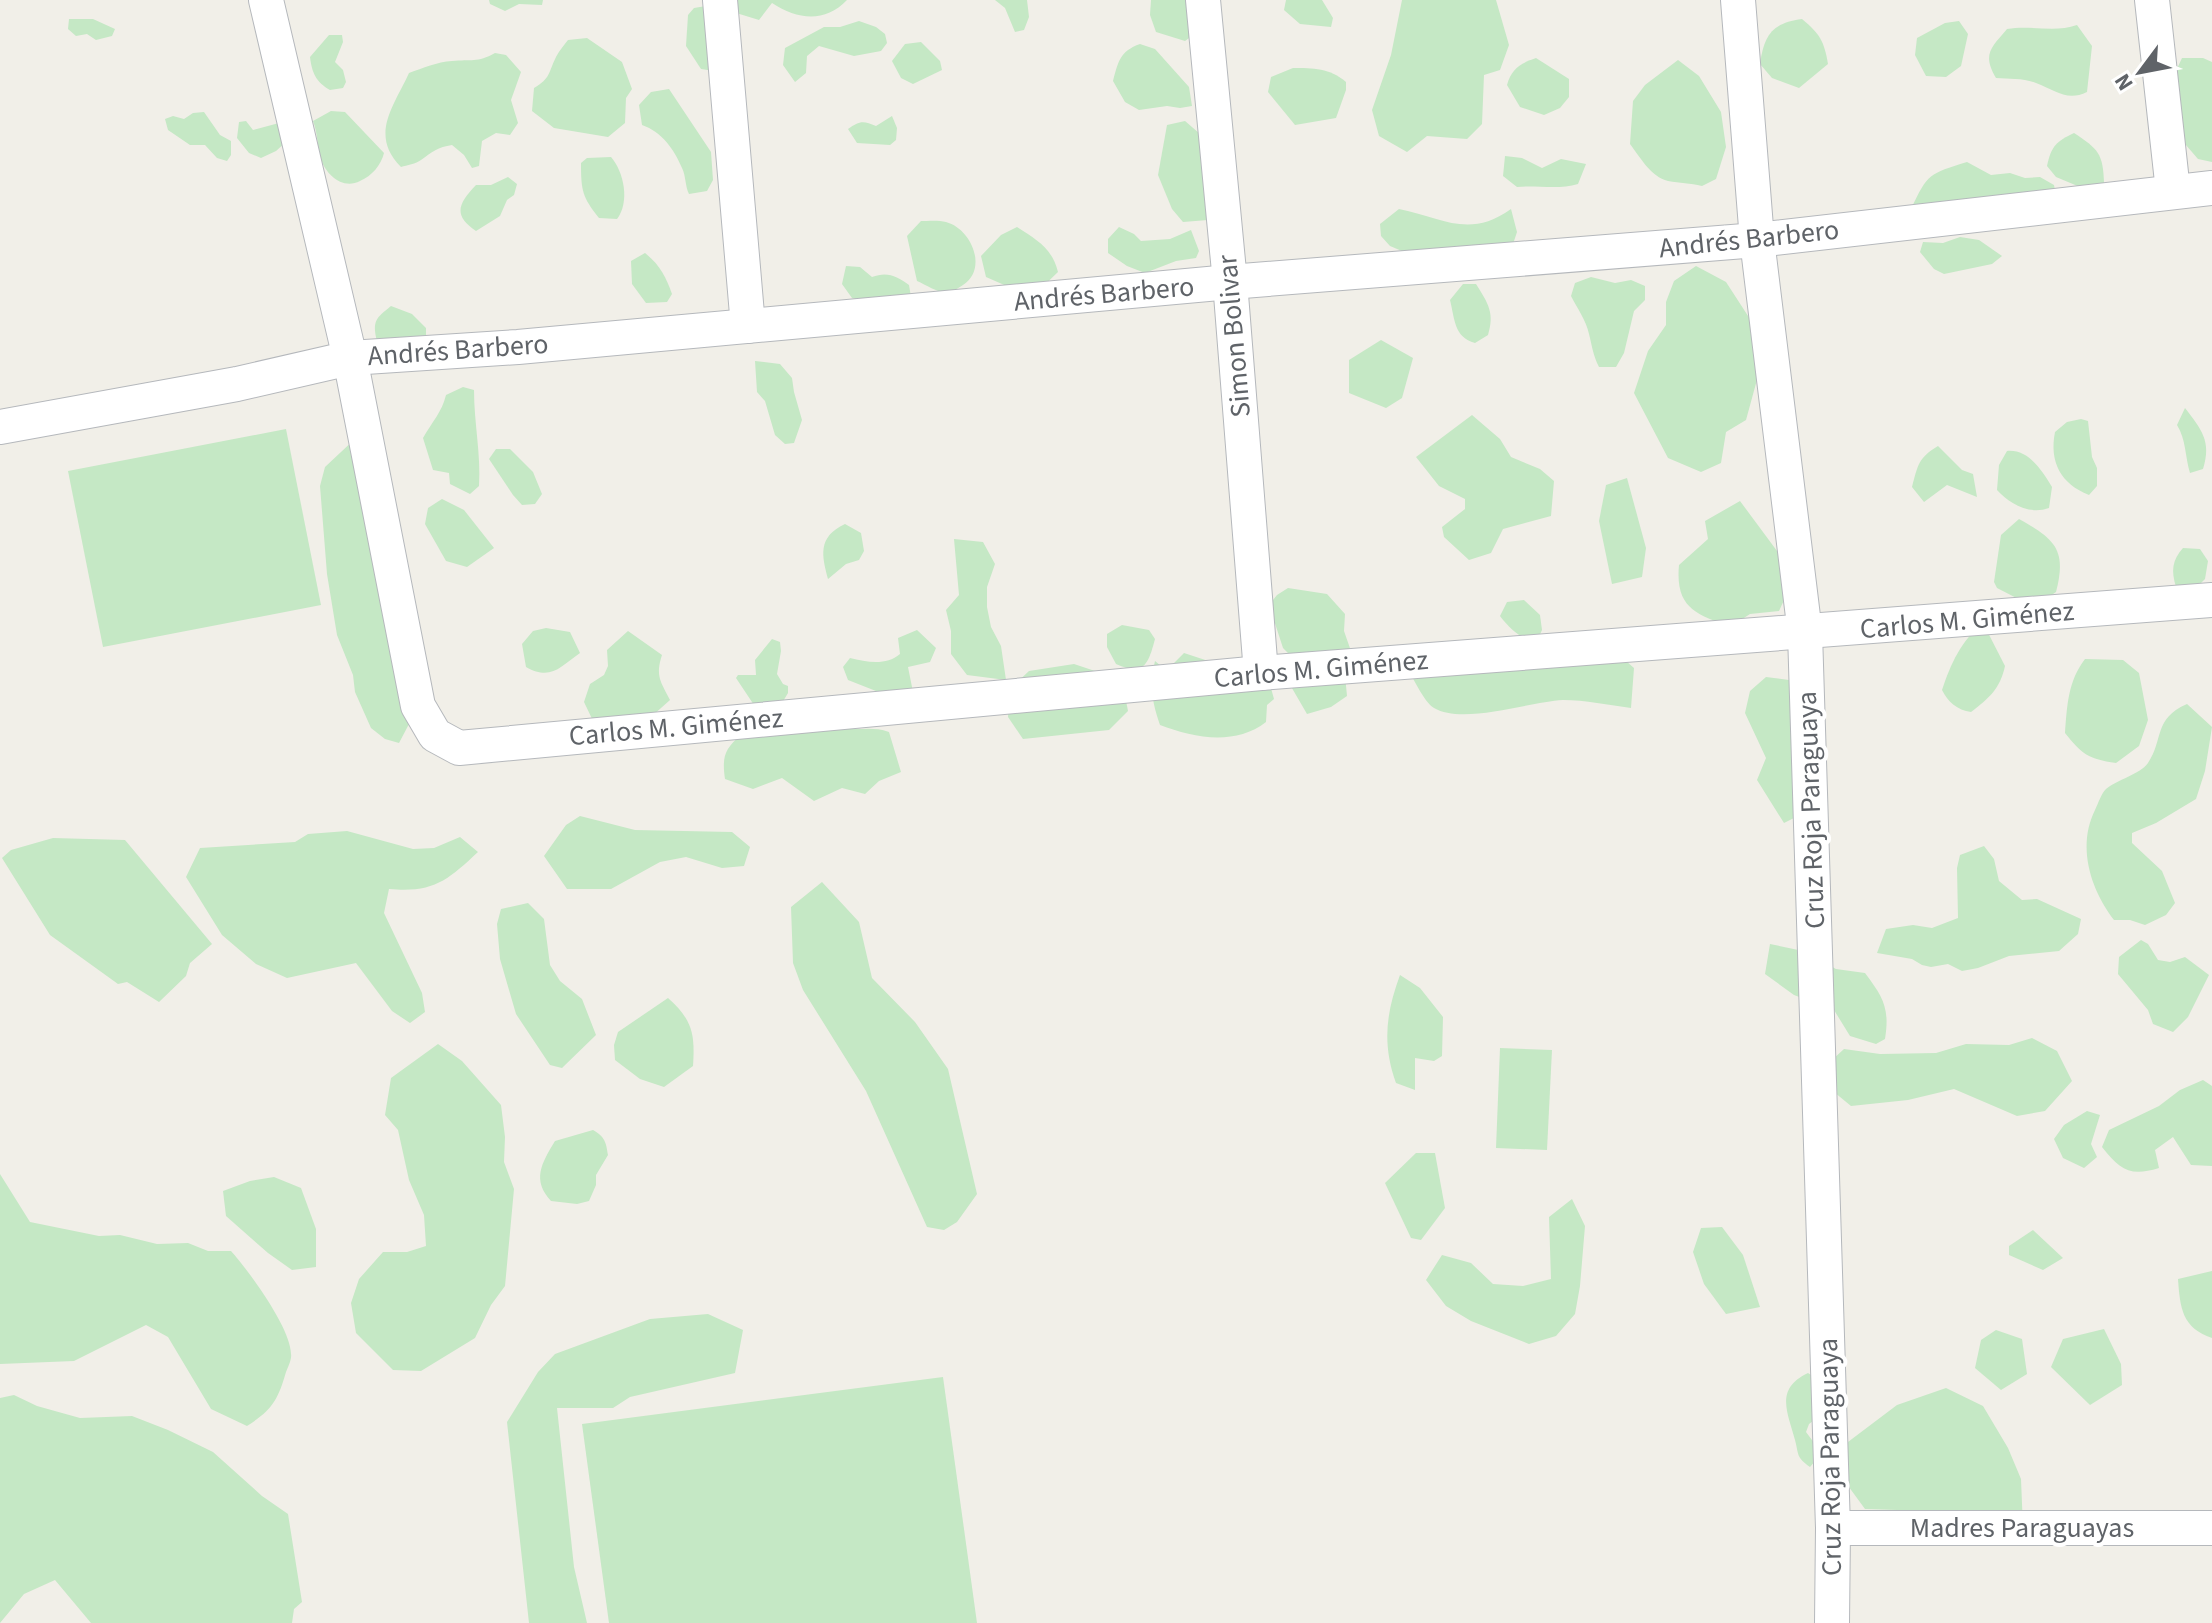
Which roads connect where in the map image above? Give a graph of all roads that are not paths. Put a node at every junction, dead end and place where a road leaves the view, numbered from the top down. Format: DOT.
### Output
graph roads {
  1 [pos="266,0"];
  2 [pos="720,0"];
  3 [pos="1203,0"];
  4 [pos="1738,0"];
  5 [pos="2152,0"];
  6 [pos="2212,188"];
  7 [pos="2173,191"];
  8 [pos="1757,240"];
  9 [pos="1230,282"];
  10 [pos="748,326"];
  11 [pos="350,358"];
  12 [pos="0,427"];
  13 [pos="2212,600"];
  14 [pos="1805,633"];
  15 [pos="1261,673"];
  16 [pos="1833,1528"];
  17 [pos="2212,1528"];
  18 [pos="1832,1623"];
  1 -- 11 [label="street"];
  2 -- 10 [label="street"];
  3 -- 9 [label="street, Simon Bolivar"];
  4 -- 8 [label="street, Cruz Roja Paraguaya"];
  5 -- 7 [label="street"];
  6 -- 7 [label="street, Andrés Barbero"];
  7 -- 8 [label="street, Andrés Barbero"];
  8 -- 9 [label="street, Andrés Barbero"];
  8 -- 14 [label="street, Cruz Roja Paraguaya"];
  9 -- 10 [label="street, Andrés Barbero"];
  9 -- 15 [label="street, Simon Bolivar"];
  10 -- 11 [label="street, Andrés Barbero"];
  11 -- 12 [label="street, Andrés Barbero"];
  11 -- 15 [label="street, Carlos M. Giménez"];
  13 -- 14 [label="street, Carlos M. Giménez"];
  14 -- 15 [label="street, Carlos M. Giménez"];
  14 -- 16 [label="street, Cruz Roja Paraguaya"];
  16 -- 17 [label="street, Madres Paraguayas"];
  16 -- 18 [label="street, Cruz Roja Paraguaya"];
}
